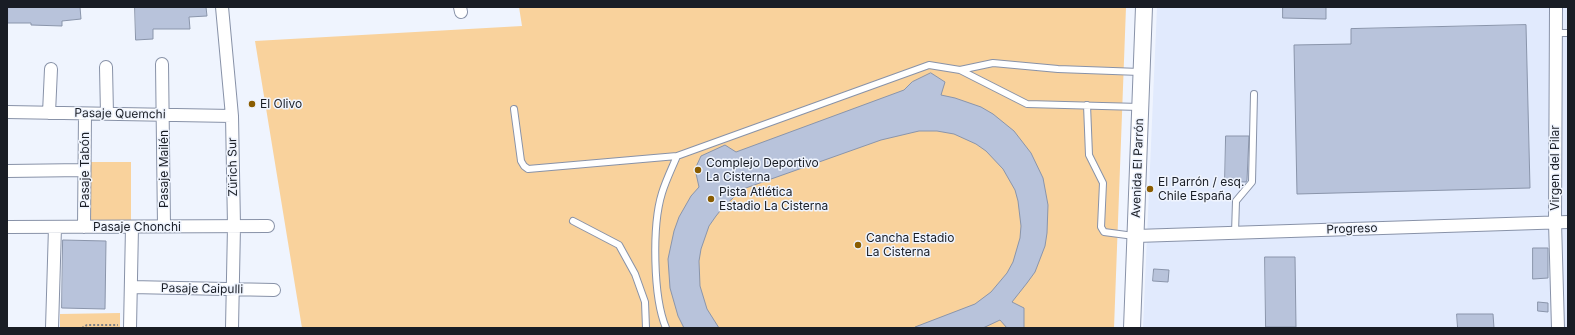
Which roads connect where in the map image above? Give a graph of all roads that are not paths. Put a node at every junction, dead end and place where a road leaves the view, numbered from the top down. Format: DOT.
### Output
graph roads {
  1 [pos="222,7"];
  2 [pos="1144,7"];
  3 [pos="1556,7"];
  4 [pos="1556,33"];
  5 [pos="1568,33"];
  6 [pos="162,64"];
  7 [pos="106,67"];
  8 [pos="50,70"];
  9 [pos="960,70"];
  10 [pos="1142,72"];
  11 [pos="1254,94"];
  12 [pos="1087,105"];
  13 [pos="1140,107"];
  14 [pos="514,109"];
  15 [pos="7,112"];
  16 [pos="49,113"];
  17 [pos="85,114"];
  18 [pos="107,114"];
  19 [pos="164,115"];
  20 [pos="232,116"];
  21 [pos="677,156"];
  22 [pos="84,170"];
  23 [pos="7,171"];
  24 [pos="573,221"];
  25 [pos="1555,222"];
  26 [pos="1568,222"];
  27 [pos="164,226"];
  28 [pos="234,226"];
  29 [pos="268,226"];
  30 [pos="7,227"];
  31 [pos="55,227"];
  32 [pos="84,227"];
  33 [pos="132,227"];
  34 [pos="1235,233"];
  35 [pos="1136,236"];
  36 [pos="131,288"];
  37 [pos="233,289"];
  38 [pos="274,290"];
  39 [pos="130,326"];
  40 [pos="52,328"];
  41 [pos="232,328"];
  42 [pos="646,328"];
  43 [pos="666,328"];
  44 [pos="1132,328"];
  45 [pos="1558,328"];
  1 -- 20 [label="street, Zürich Sur"];
  2 -- 10 [label="main road, Avenida El Parrón"];
  3 -- 4 [label="street, Virgen del Pilar"];
  4 -- 5 [label="lane"];
  4 -- 25 [label="street, Virgen del Pilar"];
  6 -- 19 [label="street, Pasaje Mailén"];
  7 -- 18 [label="street"];
  8 -- 16 [label="street"];
  9 -- 10 [label="lane"];
  9 -- 12 [label="lane"];
  9 -- 21 [label="lane"];
  10 -- 13 [label="main road, Avenida El Parrón"];
  11 -- 34 [label="lane"];
  12 -- 13 [label="lane"];
  12 -- 35 [label="lane"];
  13 -- 35 [label="main road, Avenida El Parrón"];
  14 -- 21 [label="lane"];
  15 -- 16 [label="street, Pasaje Quemchi"];
  16 -- 17 [label="street, Pasaje Quemchi"];
  17 -- 18 [label="street, Pasaje Quemchi"];
  17 -- 22 [label="street, Pasaje Tabón"];
  18 -- 19 [label="street, Pasaje Quemchi"];
  19 -- 20 [label="street, Pasaje Quemchi"];
  19 -- 27 [label="street, Pasaje Mailén"];
  20 -- 28 [label="street, Zürich Sur"];
  21 -- 43 [label="lane"];
  22 -- 23 [label="street"];
  22 -- 32 [label="street, Pasaje Tabón"];
  24 -- 42 [label="lane"];
  25 -- 26 [label="street, Progreso"];
  25 -- 34 [label="street, Progreso"];
  25 -- 45 [label="street, Virgen del Pilar"];
  27 -- 28 [label="street, Pasaje Chonchi"];
  27 -- 33 [label="street, Pasaje Chonchi"];
  28 -- 29 [label="street, Pasaje Chonchi"];
  28 -- 37 [label="street, Zürich Sur"];
  30 -- 31 [label="street, Pasaje Chonchi"];
  31 -- 32 [label="street, Pasaje Chonchi"];
  31 -- 40 [label="street"];
  32 -- 33 [label="street, Pasaje Chonchi"];
  33 -- 36 [label="street"];
  34 -- 35 [label="street, Progreso"];
  35 -- 44 [label="main road, Avenida El Parrón"];
  36 -- 37 [label="street, Pasaje Caipulli"];
  36 -- 39 [label="street"];
  37 -- 38 [label="street, Pasaje Caipulli"];
  37 -- 41 [label="street, Zürich Sur"];
}
